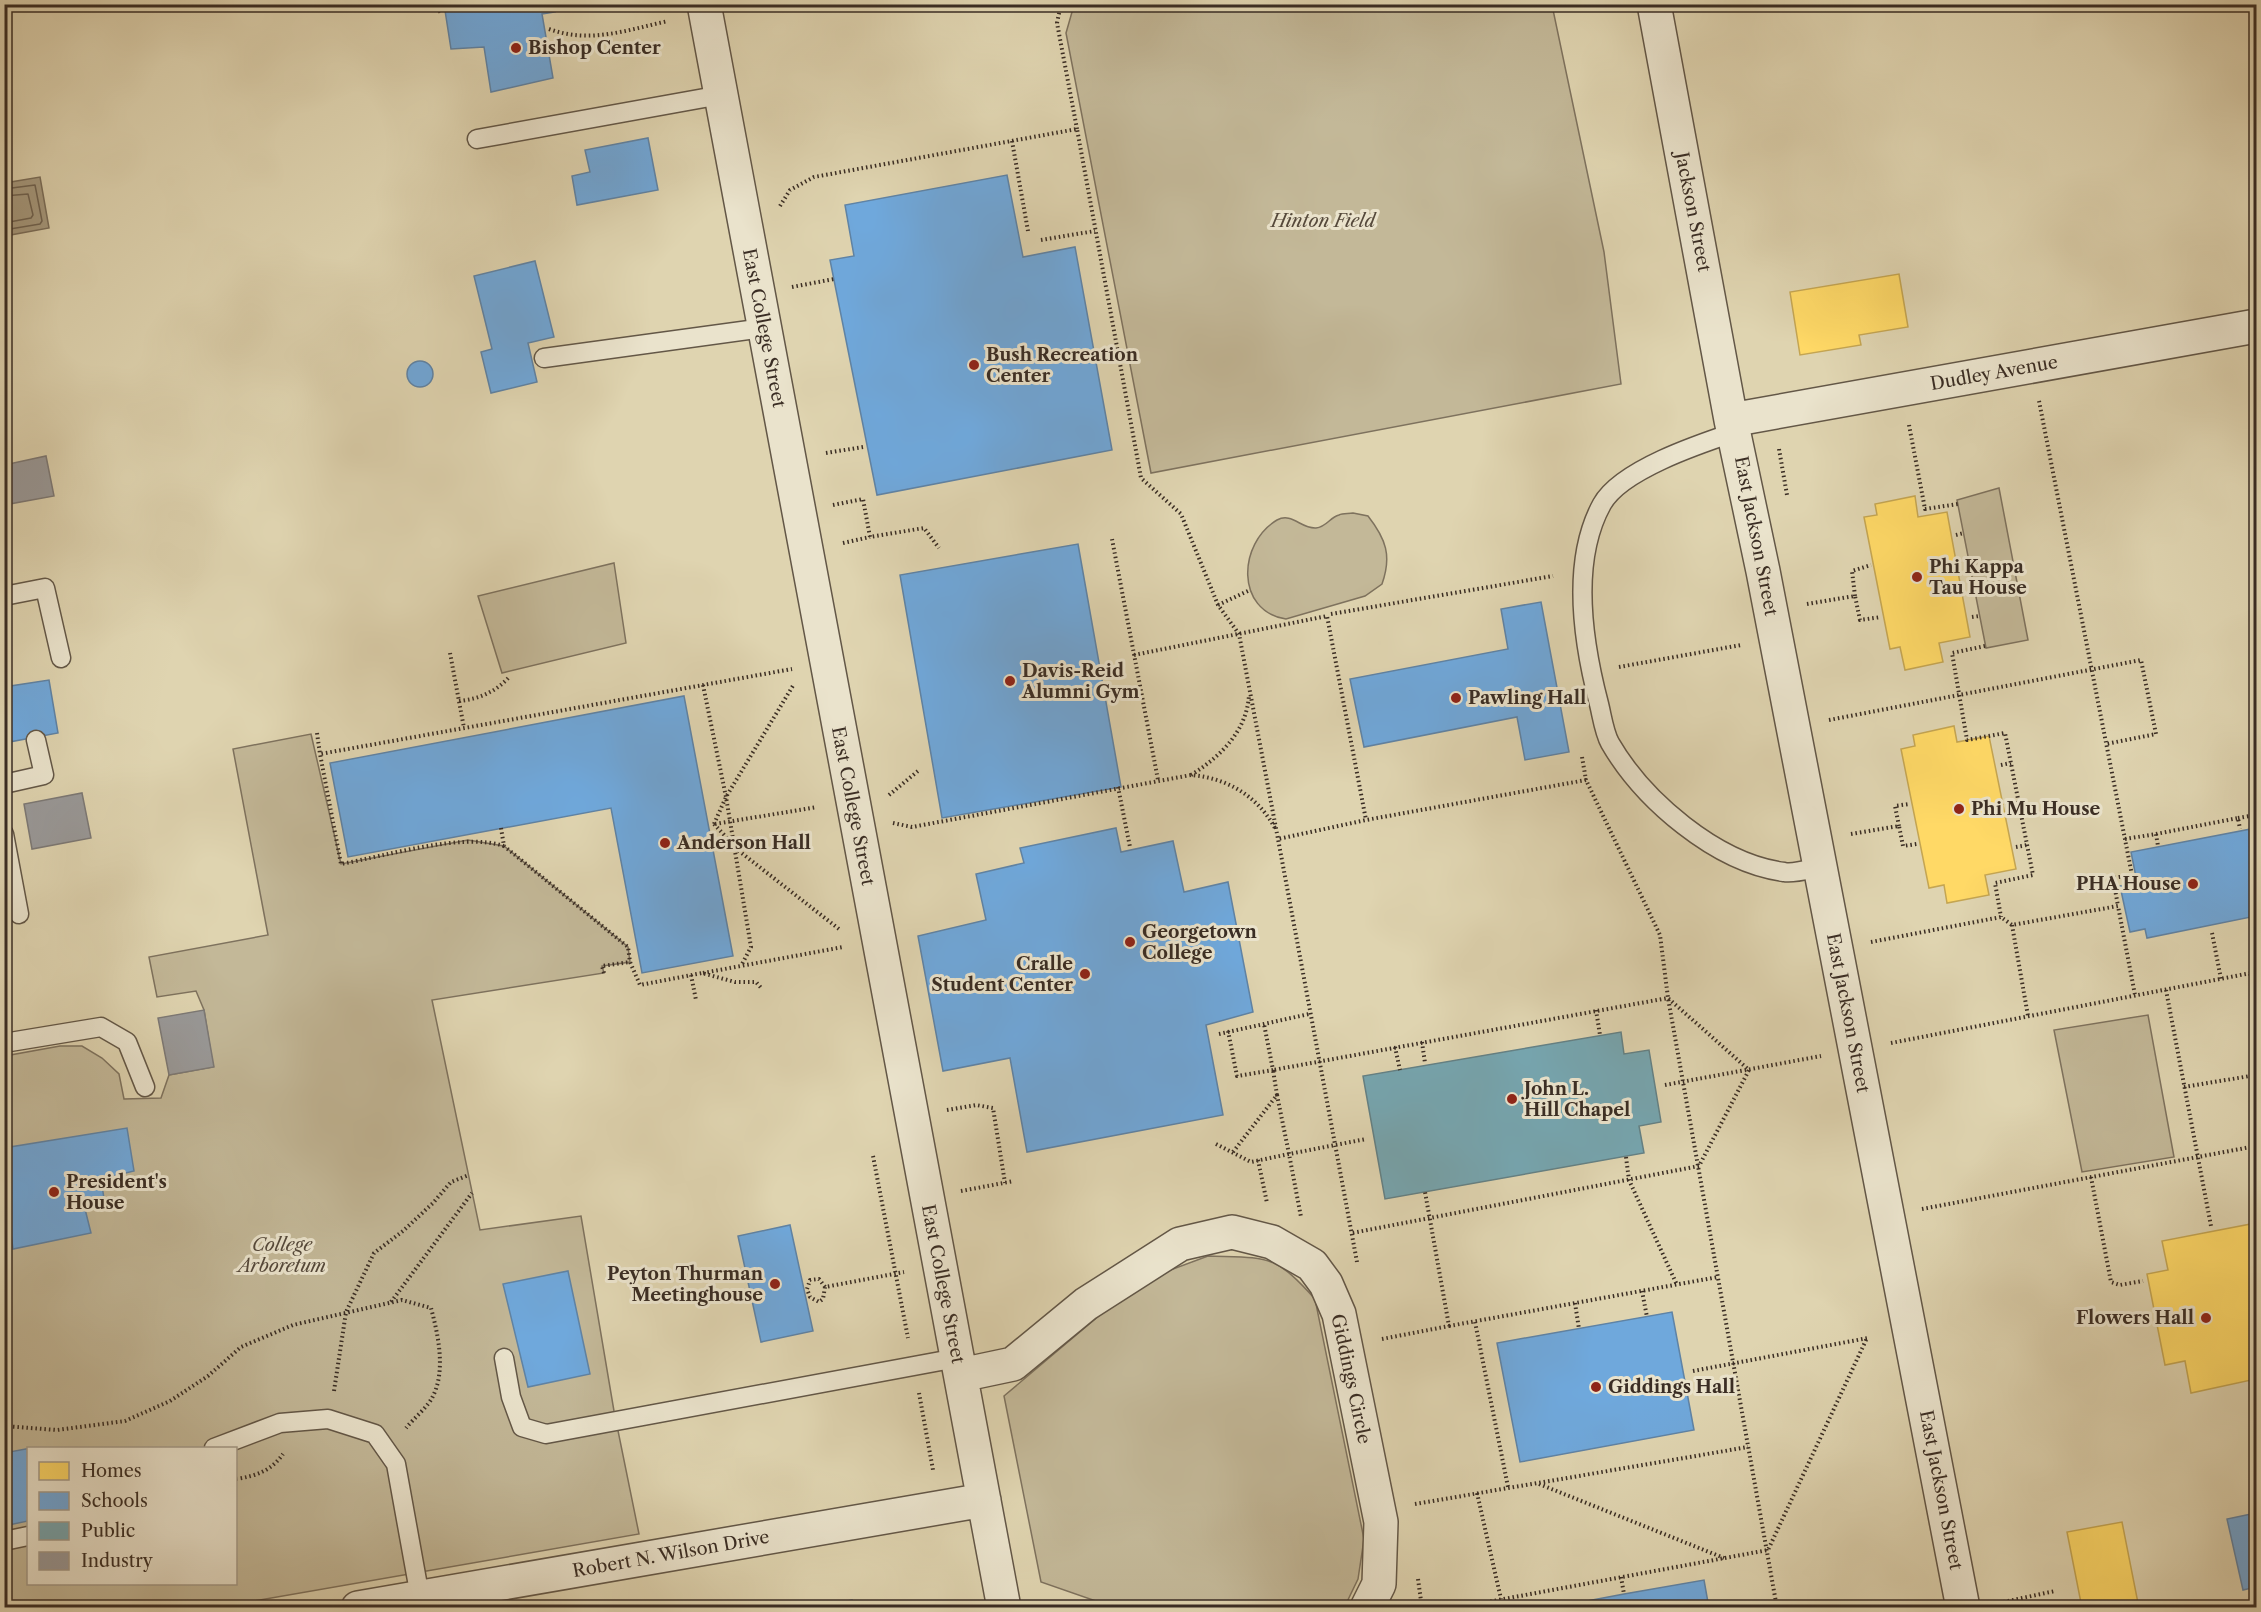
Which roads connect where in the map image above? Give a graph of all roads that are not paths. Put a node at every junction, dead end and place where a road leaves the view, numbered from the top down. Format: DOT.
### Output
graph roads {
  1 [pos="704,4"];
  2 [pos="1654,4"];
  3 [pos="721,96"];
  4 [pos="477,139"];
  5 [pos="2256,326"];
  6 [pos="764,327"];
  7 [pos="544,358"];
  8 [pos="1733,426"];
  9 [pos="4,596"];
  10 [pos="61,658"];
  11 [pos="36,740"];
  12 [pos="4,784"];
  13 [pos="4,834"];
  14 [pos="1819,867"];
  15 [pos="19,914"];
  16 [pos="4,1044"];
  17 [pos="145,1087"];
  18 [pos="504,1358"];
  19 [pos="959,1367"];
  20 [pos="219,1447"];
  21 [pos="984,1500"];
  22 [pos="27,1536"];
  23 [pos="4,1541"];
  24 [pos="420,1597"];
  25 [pos="358,1608"];
  26 [pos="1004,1608"];
  27 [pos="1367,1608"];
  28 [pos="1963,1608"];
  1 -- 3 [label="street, East College Street"];
  2 -- 8 [label="street, Jackson Street"];
  3 -- 4 [label="lane"];
  3 -- 6 [label="street, East College Street"];
  5 -- 8 [label="street, Dudley Avenue"];
  6 -- 7 [label="lane"];
  6 -- 19 [label="street, East College Street"];
  8 -- 14 [label="street, East Jackson Street"];
  8 -- 14 [label="lane"];
  9 -- 10 [label="lane"];
  11 -- 12 [label="lane"];
  13 -- 15 [label="lane"];
  14 -- 28 [label="street, East Jackson Street"];
  16 -- 17 [label="lane"];
  18 -- 19 [label="lane"];
  19 -- 21 [label="street, East College Street"];
  19 -- 27 [label="street, Giddings Circle"];
  20 -- 24 [label="lane"];
  21 -- 24 [label="street, Robert N. Wilson Drive"];
  21 -- 26 [label="street, East College Street"];
  22 -- 23 [label="lane"];
  24 -- 25 [label="street, Robert N. Wilson Drive"];
}
